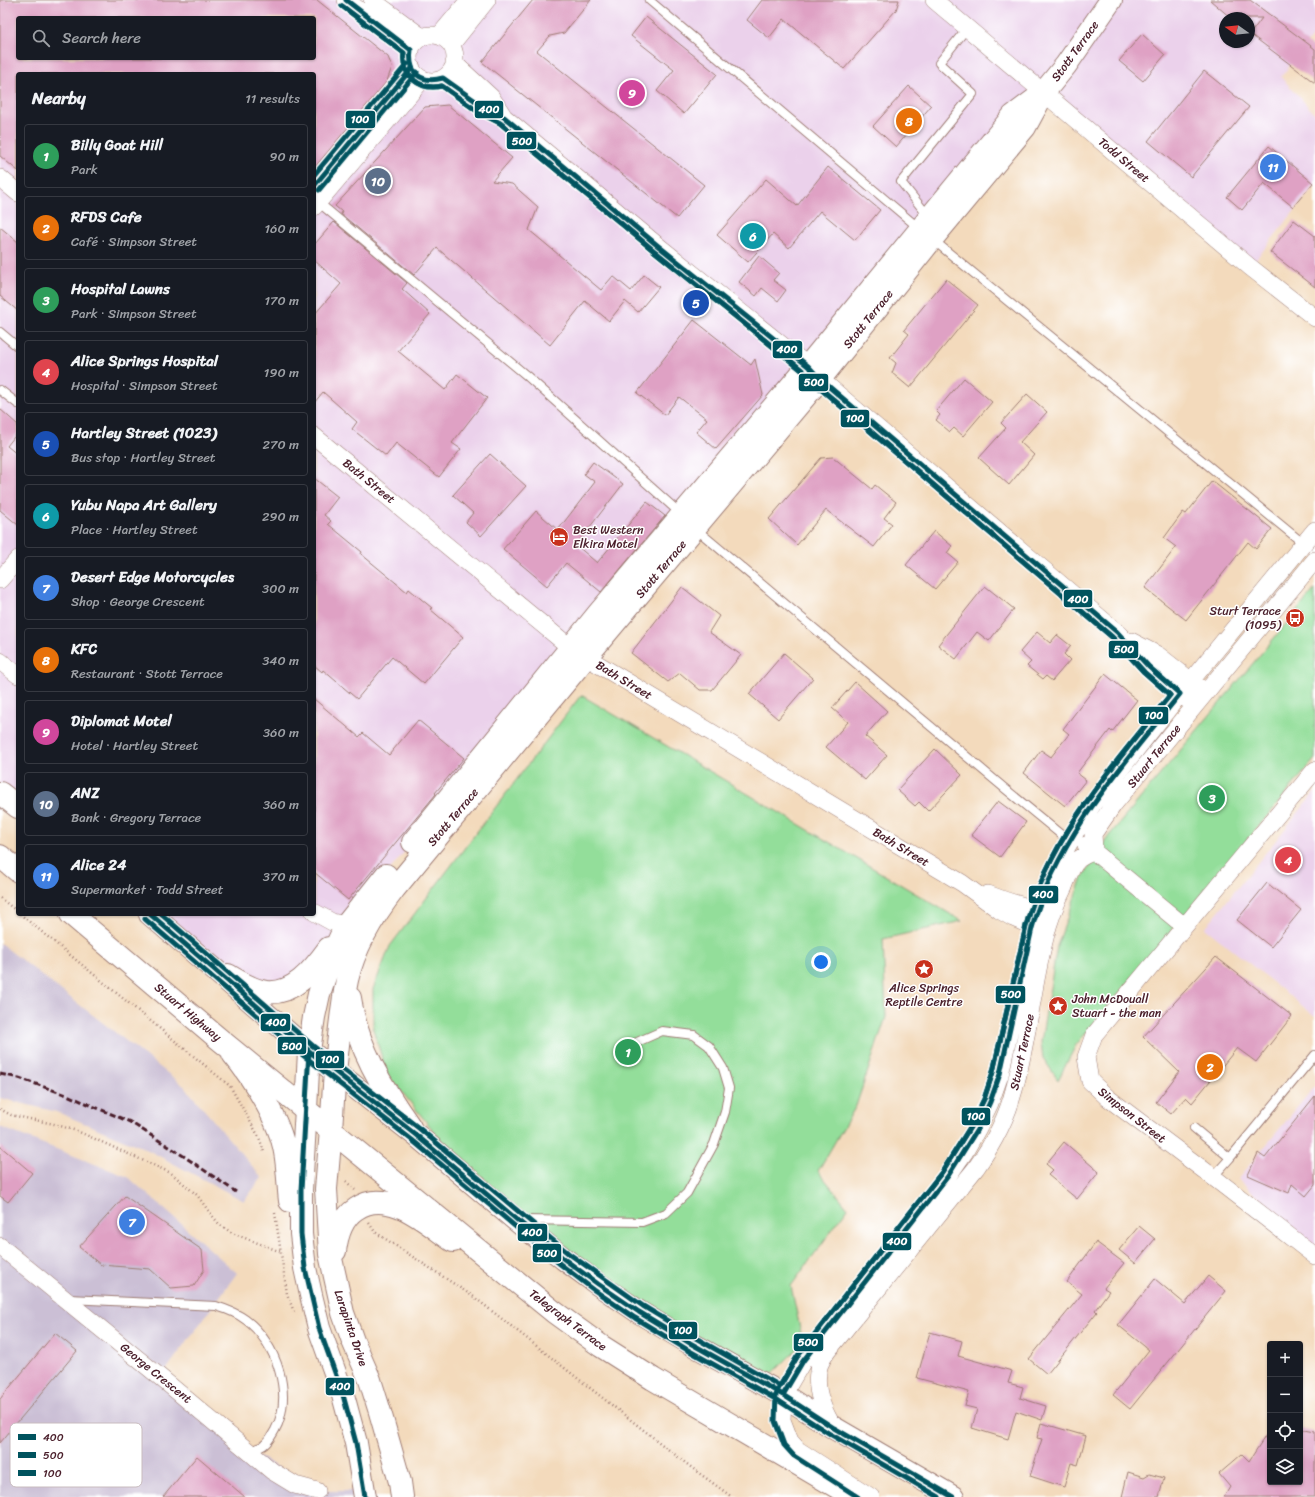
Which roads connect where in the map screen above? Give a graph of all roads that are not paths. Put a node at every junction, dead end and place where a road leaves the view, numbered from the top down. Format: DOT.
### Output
graph roads {
  1 [pos="346,0"];
  2 [pos="372,0"];
  3 [pos="469,0"];
  4 [pos="487,0"];
  5 [pos="649,0"];
  6 [pos="934,0"];
  7 [pos="1109,3"];
  8 [pos="967,28"];
  9 [pos="445,41"];
  10 [pos="416,44"];
  11 [pos="454,63"];
  12 [pos="418,74"];
  13 [pos="443,78"];
  14 [pos="1044,92"];
  15 [pos="504,117"];
  16 [pos="0,178"];
  17 [pos="16,191"];
  18 [pos="316,197"];
  19 [pos="316,199"];
  20 [pos="927,229"];
  21 [pos="1315,318"];
  22 [pos="0,332"];
  23 [pos="16,344"];
  24 [pos="814,373"];
  25 [pos="0,390"];
  26 [pos="16,402"];
  27 [pos="316,438"];
  28 [pos="689,522"];
  29 [pos="1315,530"];
  30 [pos="1304,544"];
  31 [pos="1315,560"];
  32 [pos="16,561"];
  33 [pos="0,580"];
  34 [pos="1117,632"];
  35 [pos="578,653"];
  36 [pos="0,661"];
  37 [pos="16,674"];
  38 [pos="1192,681"];
  39 [pos="1206,693"];
  40 [pos="1180,694"];
  41 [pos="1195,706"];
  42 [pos="1315,770"];
  43 [pos="0,793"];
  44 [pos="16,805"];
  45 [pos="1072,838"];
  46 [pos="1094,851"];
  47 [pos="0,856"];
  48 [pos="16,869"];
  49 [pos="962,883"];
  50 [pos="1045,911"];
  51 [pos="316,913"];
  52 [pos="73,916"];
  53 [pos="152,916"];
  54 [pos="346,925"];
  55 [pos="1184,926"];
  56 [pos="1039,931"];
  57 [pos="203,960"];
  58 [pos="347,979"];
  59 [pos="219,1039"];
  60 [pos="626,1047"];
  61 [pos="309,1051"];
  62 [pos="1315,1055"];
  63 [pos="335,1070"];
  64 [pos="306,1109"];
  65 [pos="1194,1128"];
  66 [pos="331,1130"];
  67 [pos="416,1135"];
  68 [pos="1230,1158"];
  69 [pos="1213,1177"];
  70 [pos="516,1220"];
  71 [pos="0,1246"];
  72 [pos="1315,1256"];
  73 [pos="336,1287"];
  74 [pos="311,1295"];
  75 [pos="64,1299"];
  76 [pos="554,1312"];
  77 [pos="782,1395"];
  78 [pos="834,1428"];
  79 [pos="250,1451"];
  80 [pos="317,1491"];
  81 [pos="365,1497"];
  82 [pos="402,1497"];
  83 [pos="854,1497"];
  84 [pos="871,1497"];
  85 [pos="952,1497"];
  1 -- 10 [label="street"];
  2 -- 10 [label="street"];
  3 -- 9 [label="street"];
  4 -- 9 [label="street"];
  5 -- 20 [label="lane"];
  6 -- 8 [label="street, Todd Street"];
  7 -- 14 [label="main road, Stott Terrace"];
  8 -- 14 [label="street, Todd Street"];
  8 -- 20 [label="lane"];
  9 -- 10 [label="street"];
  9 -- 11 [label="street"];
  10 -- 12 [label="street"];
  11 -- 13 [label="street"];
  11 -- 15 [label="street"];
  12 -- 13 [label="street"];
  12 -- 18 [label="street"];
  13 -- 15 [label="street"];
  14 -- 20 [label="main road, Stott Terrace"];
  14 -- 21 [label="street, Todd Street"];
  15 -- 24 [label="street"];
  16 -- 17 [label="street"];
  19 -- 28 [label="lane"];
  20 -- 24 [label="main road, Stott Terrace"];
  20 -- 30 [label="lane"];
  22 -- 23 [label="lane"];
  24 -- 28 [label="main road, Stott Terrace"];
  24 -- 34 [label="street"];
  25 -- 26 [label="lane"];
  27 -- 35 [label="street, Bath Street"];
  28 -- 35 [label="main road, Stott Terrace"];
  28 -- 45 [label="lane"];
  29 -- 30 [label="street, Stuart Terrace"];
  30 -- 38 [label="street, Stuart Terrace"];
  31 -- 39 [label="street, Stuart Terrace"];
  32 -- 33 [label="street"];
  34 -- 38 [label="street"];
  34 -- 40 [label="street"];
  35 -- 49 [label="street, Bath Street"];
  35 -- 54 [label="main road, Stott Terrace"];
  35 -- 58 [label="main road, Stott Terrace"];
  36 -- 37 [label="street"];
  38 -- 39 [label="street"];
  38 -- 40 [label="street, Stuart Terrace"];
  39 -- 41 [label="street, Stuart Terrace"];
  40 -- 41 [label="street"];
  40 -- 45 [label="street, Stuart Terrace"];
  41 -- 46 [label="street, Stuart Terrace"];
  42 -- 55 [label="street, Simpson Street"];
  43 -- 44 [label="main road"];
  45 -- 46 [label="street"];
  45 -- 50 [label="street, Stuart Terrace"];
  46 -- 50 [label="street, Stuart Terrace"];
  46 -- 55 [label="street"];
  47 -- 48 [label="main road"];
  49 -- 50 [label="street, Bath Street"];
  49 -- 56 [label="street, Bath Street"];
  50 -- 56 [label="street, Stuart Terrace"];
  51 -- 54 [label="street"];
  52 -- 59 [label="main road, Stuart Highway"];
  53 -- 57 [label="main road"];
  54 -- 57 [label="main road"];
  54 -- 61 [label="main road, Stott Terrace"];
  55 -- 69 [label="street, Simpson Street"];
  56 -- 77 [label="street, Stuart Terrace"];
  56 -- 78 [label="street, Stuart Terrace"];
  57 -- 61 [label="main road"];
  58 -- 63 [label="main road, Stott Terrace"];
  58 -- 67 [label="main road"];
  59 -- 64 [label="main road, Stuart Highway"];
  59 -- 74 [label="main road"];
  60 -- 70 [label="lane"];
  61 -- 63 [label="main road"];
  61 -- 64 [label="main road, Stott Terrace"];
  62 -- 68 [label="lane"];
  63 -- 66 [label="main road, Stott Terrace"];
  63 -- 67 [label="main road"];
  64 -- 66 [label="main road, Telegraph Terrace"];
  64 -- 74 [label="main road"];
  65 -- 68 [label="lane"];
  66 -- 73 [label="main road, Larapinta Drive"];
  66 -- 76 [label="main road, Telegraph Terrace"];
  67 -- 70 [label="main road"];
  68 -- 69 [label="lane"];
  69 -- 72 [label="street, Simpson Street"];
  70 -- 77 [label="main road"];
  71 -- 75 [label="street, George Crescent"];
  73 -- 76 [label="main road"];
  73 -- 82 [label="main road, Larapinta Drive"];
  74 -- 81 [label="main road"];
  75 -- 79 [label="street, George Crescent"];
  75 -- 79 [label="lane"];
  76 -- 83 [label="main road, Telegraph Terrace"];
  77 -- 78 [label="main road"];
  77 -- 84 [label="street"];
  78 -- 85 [label="main road"];
  79 -- 80 [label="street, George Crescent"];
}
